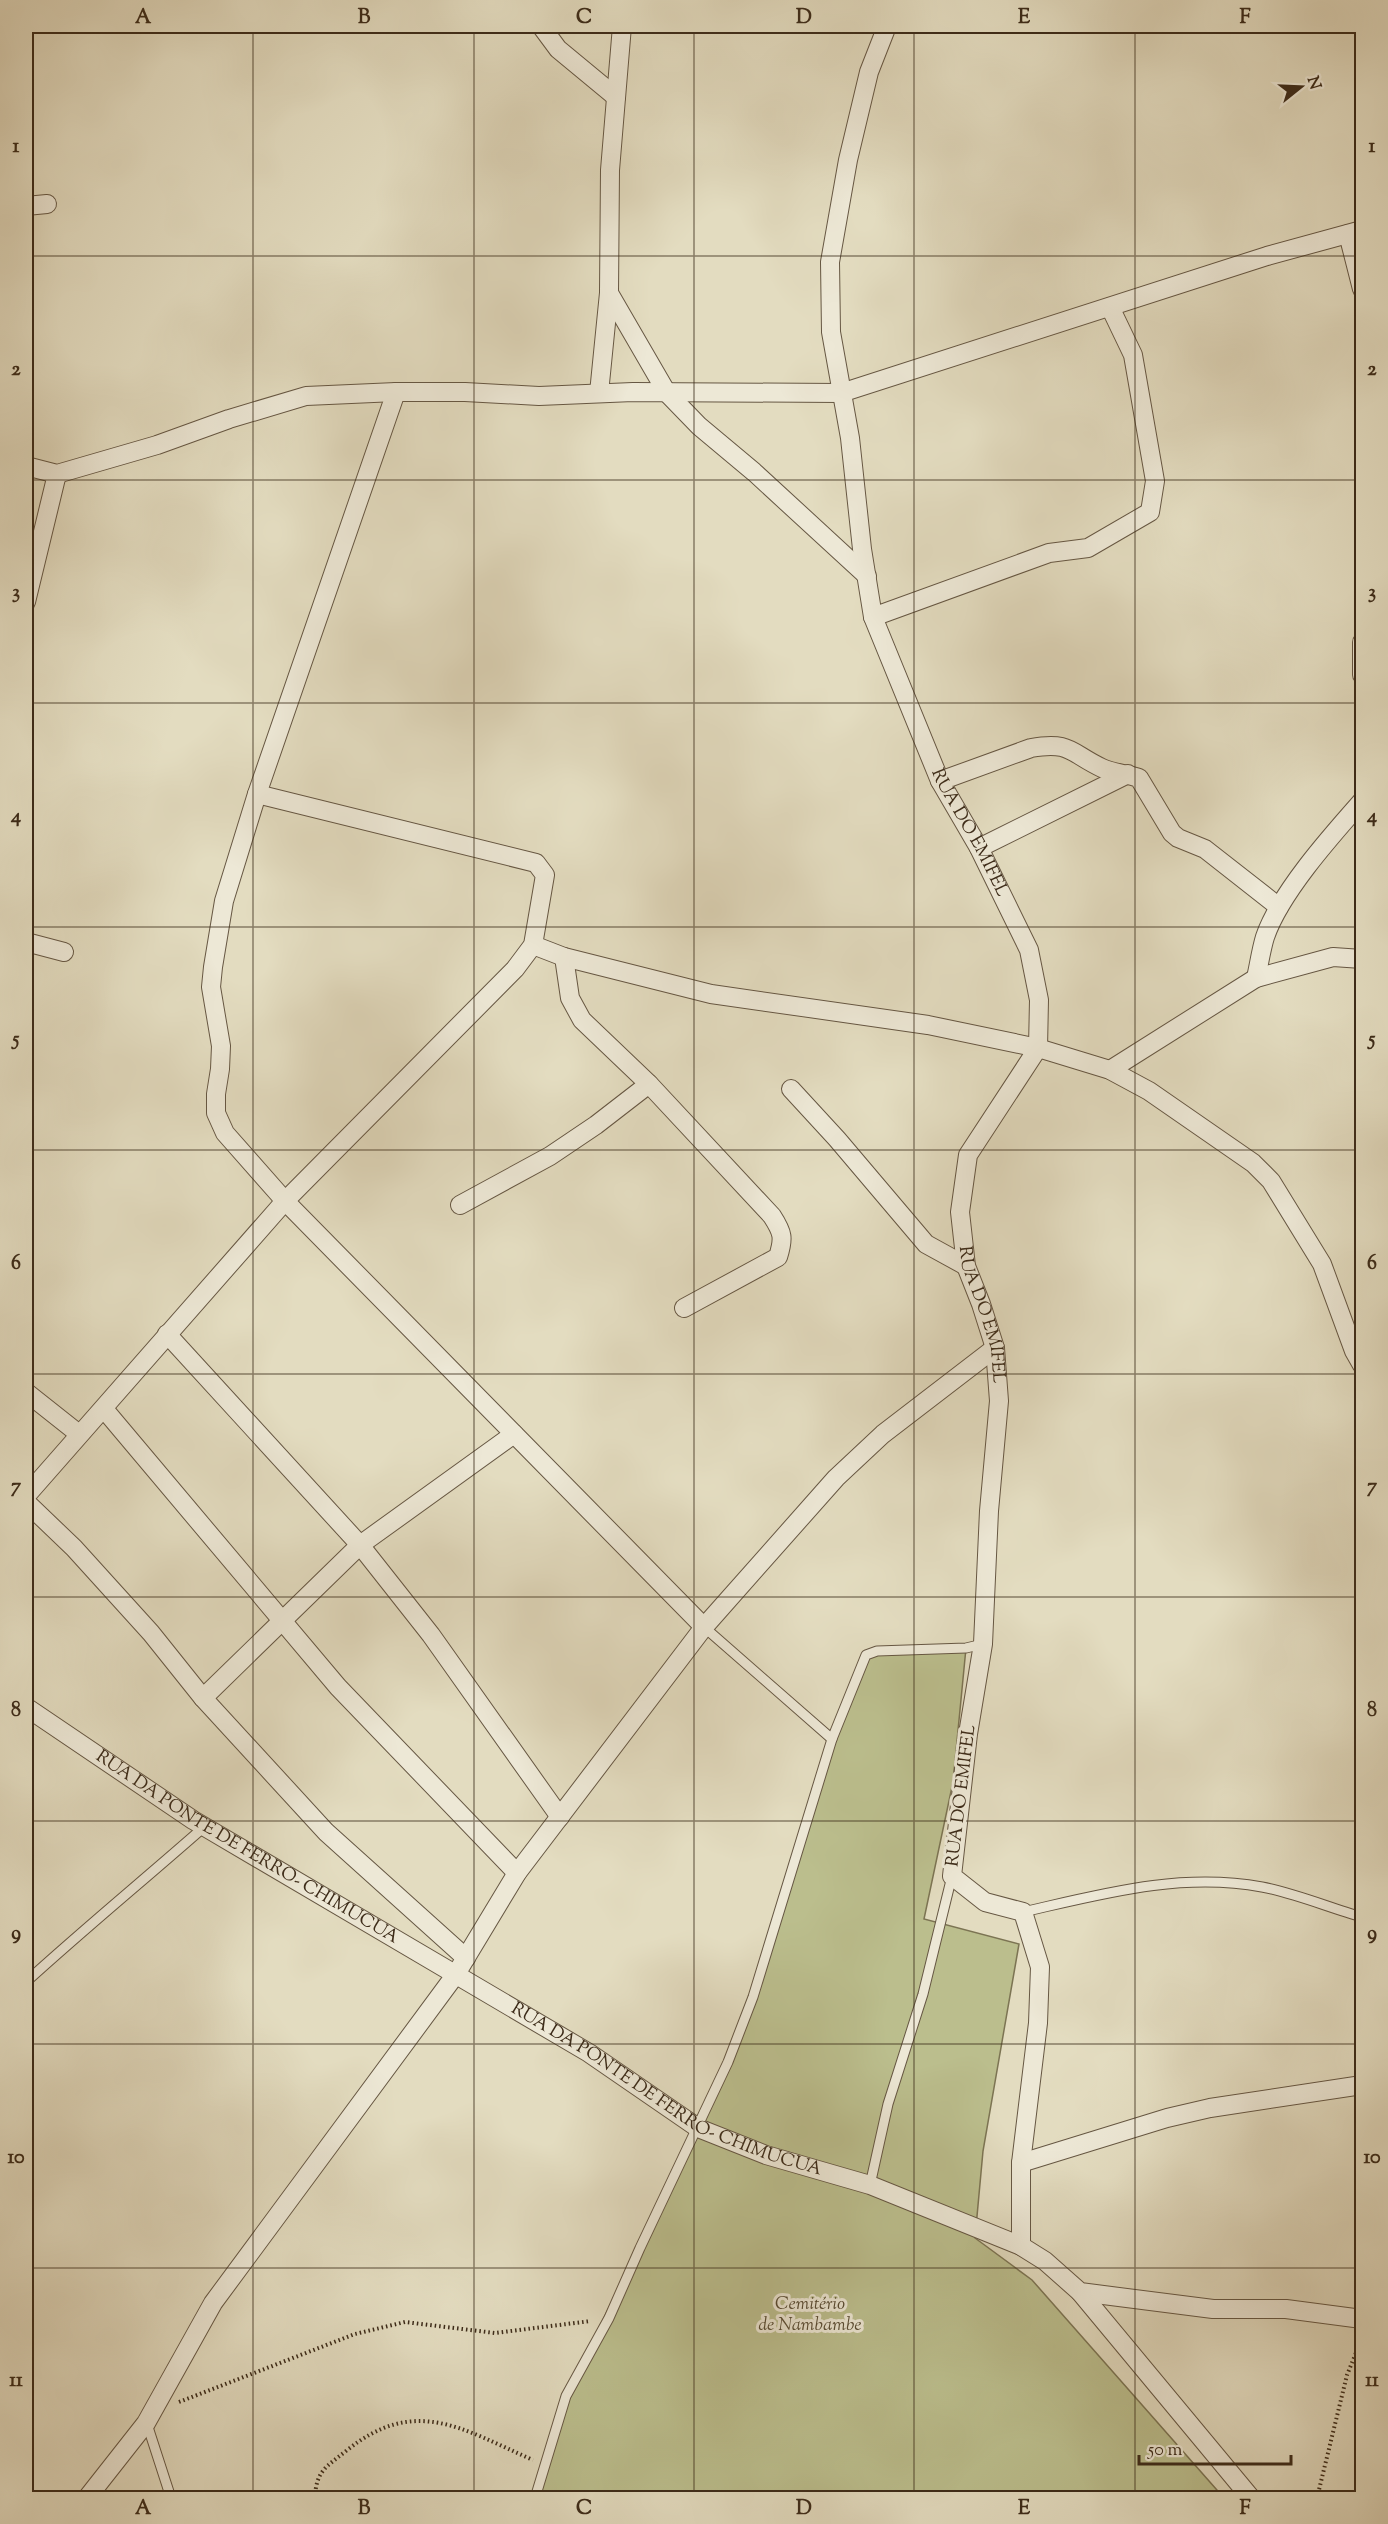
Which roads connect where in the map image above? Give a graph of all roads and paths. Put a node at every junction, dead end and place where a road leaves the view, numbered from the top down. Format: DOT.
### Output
graph roads {
  1 [pos="541,26"];
  2 [pos="622,26"];
  3 [pos="887,26"];
  4 [pos="616,97"];
  5 [pos="47,204"];
  6 [pos="26,206"];
  7 [pos="1355,232"];
  8 [pos="1362,289"];
  9 [pos="609,293"];
  10 [pos="1110,307"];
  11 [pos="396,392"];
  12 [pos="599,393"];
  13 [pos="667,393"];
  14 [pos="842,393"];
  15 [pos="26,466"];
  16 [pos="57,474"];
  17 [pos="867,576"];
  18 [pos="26,602"];
  19 [pos="873,617"];
  20 [pos="1362,642"];
  21 [pos="1362,675"];
  22 [pos="1128,774"];
  23 [pos="940,780"];
  24 [pos="257,794"];
  25 [pos="1362,801"];
  26 [pos="979,848"];
  27 [pos="1279,907"];
  28 [pos="26,942"];
  29 [pos="534,945"];
  30 [pos="64,952"];
  31 [pos="564,957"];
  32 [pos="1362,959"];
  33 [pos="1256,978"];
  34 [pos="1038,1048"];
  35 [pos="1110,1070"];
  36 [pos="649,1084"];
  37 [pos="791,1089"];
  38 [pos="285,1201"];
  39 [pos="460,1205"];
  40 [pos="966,1266"];
  41 [pos="684,1308"];
  42 [pos="167,1334"];
  43 [pos="995,1348"];
  44 [pos="1362,1365"];
  45 [pos="26,1392"];
  46 [pos="104,1409"];
  47 [pos="78,1434"];
  48 [pos="514,1434"];
  49 [pos="26,1496"];
  50 [pos="26,1502"];
  51 [pos="360,1545"];
  52 [pos="283,1622"];
  53 [pos="704,1627"];
  54 [pos="983,1644"];
  55 [pos="204,1698"];
  56 [pos="26,1707"];
  57 [pos="832,1739"];
  58 [pos="560,1817"];
  59 [pos="204,1827"];
  60 [pos="517,1873"];
  61 [pos="952,1876"];
  62 [pos="1023,1911"];
  63 [pos="1362,1917"];
  64 [pos="461,1966"];
  65 [pos="26,1982"];
  66 [pos="1362,2085"];
  67 [pos="698,2128"];
  68 [pos="1021,2163"];
  69 [pos="870,2186"];
  70 [pos="1021,2246"];
  71 [pos="1080,2292"];
  72 [pos="609,2318"];
  73 [pos="1362,2319"];
  74 [pos="1362,2338"];
  75 [pos="150,2418"];
  76 [pos="544,2465"];
  77 [pos="87,2499"];
  78 [pos="171,2499"];
  79 [pos="315,2499"];
  80 [pos="536,2499"];
  81 [pos="1251,2499"];
  82 [pos="1317,2499"];
  1 -- 4 [label="street"];
  2 -- 4 [label="street"];
  3 -- 14 [label="street, RUA DO EMIFEL"];
  4 -- 9 [label="street"];
  5 -- 6 [label="street"];
  7 -- 8 [label="street"];
  7 -- 10 [label="street"];
  9 -- 12 [label="street"];
  9 -- 13 [label="street"];
  10 -- 14 [label="street"];
  10 -- 19 [label="street"];
  11 -- 12 [label="street"];
  11 -- 16 [label="street"];
  11 -- 24 [label="street"];
  12 -- 13 [label="street"];
  13 -- 14 [label="street"];
  13 -- 17 [label="street"];
  14 -- 17 [label="street, RUA DO EMIFEL"];
  15 -- 16 [label="street"];
  16 -- 18 [label="street"];
  17 -- 19 [label="street, RUA DO EMIFEL"];
  19 -- 23 [label="street, RUA DO EMIFEL"];
  20 -- 21 [label="street"];
  22 -- 23 [label="street"];
  22 -- 26 [label="street"];
  22 -- 27 [label="street"];
  23 -- 26 [label="street, RUA DO EMIFEL"];
  24 -- 29 [label="street"];
  24 -- 38 [label="street"];
  25 -- 27 [label="street"];
  26 -- 34 [label="street, RUA DO EMIFEL"];
  27 -- 33 [label="street"];
  28 -- 30 [label="street"];
  29 -- 31 [label="street"];
  29 -- 38 [label="street"];
  31 -- 34 [label="street"];
  31 -- 36 [label="street"];
  32 -- 33 [label="street"];
  33 -- 35 [label="street"];
  34 -- 35 [label="street"];
  34 -- 40 [label="street, RUA DO EMIFEL"];
  35 -- 44 [label="street"];
  36 -- 39 [label="street"];
  36 -- 41 [label="street"];
  37 -- 40 [label="street"];
  38 -- 42 [label="street"];
  38 -- 48 [label="street"];
  40 -- 43 [label="street, RUA DO EMIFEL"];
  42 -- 46 [label="street"];
  42 -- 51 [label="street"];
  43 -- 53 [label="street"];
  43 -- 54 [label="street, RUA DO EMIFEL"];
  45 -- 47 [label="street"];
  46 -- 47 [label="street"];
  46 -- 52 [label="street"];
  47 -- 49 [label="street"];
  48 -- 51 [label="street"];
  48 -- 53 [label="street"];
  50 -- 55 [label="street"];
  51 -- 52 [label="street"];
  51 -- 58 [label="street"];
  52 -- 55 [label="street"];
  52 -- 60 [label="street"];
  53 -- 57 [label="lane"];
  53 -- 58 [label="street"];
  54 -- 57 [label="lane"];
  54 -- 61 [label="street, RUA DO EMIFEL"];
  55 -- 64 [label="street"];
  56 -- 59 [label="street, RUA DA PONTE DE FERRO- CHIMUCUA"];
  57 -- 67 [label="lane"];
  58 -- 60 [label="street"];
  59 -- 64 [label="street, RUA DA PONTE DE FERRO- CHIMUCUA"];
  59 -- 65 [label="lane"];
  60 -- 64 [label="street"];
  61 -- 62 [label="street, RUA DO EMIFEL"];
  61 -- 69 [label="lane"];
  62 -- 63 [label="lane"];
  62 -- 68 [label="street"];
  64 -- 67 [label="street, RUA DA PONTE DE FERRO- CHIMUCUA"];
  64 -- 75 [label="street"];
  66 -- 68 [label="street"];
  67 -- 69 [label="street, RUA DA PONTE DE FERRO- CHIMUCUA"];
  67 -- 72 [label="lane"];
  68 -- 70 [label="street"];
  69 -- 70 [label="street, RUA DA PONTE DE FERRO- CHIMUCUA"];
  70 -- 71 [label="street, RUA DA PONTE DE FERRO- CHIMUCUA"];
  71 -- 73 [label="street"];
  71 -- 81 [label="street, RUA DA PONTE DE FERRO- CHIMUCUA"];
  72 -- 75 [label="path"];
  72 -- 76 [label="lane"];
  74 -- 82 [label="path"];
  75 -- 77 [label="street"];
  75 -- 78 [label="lane"];
  76 -- 79 [label="path"];
  76 -- 80 [label="lane"];
}
